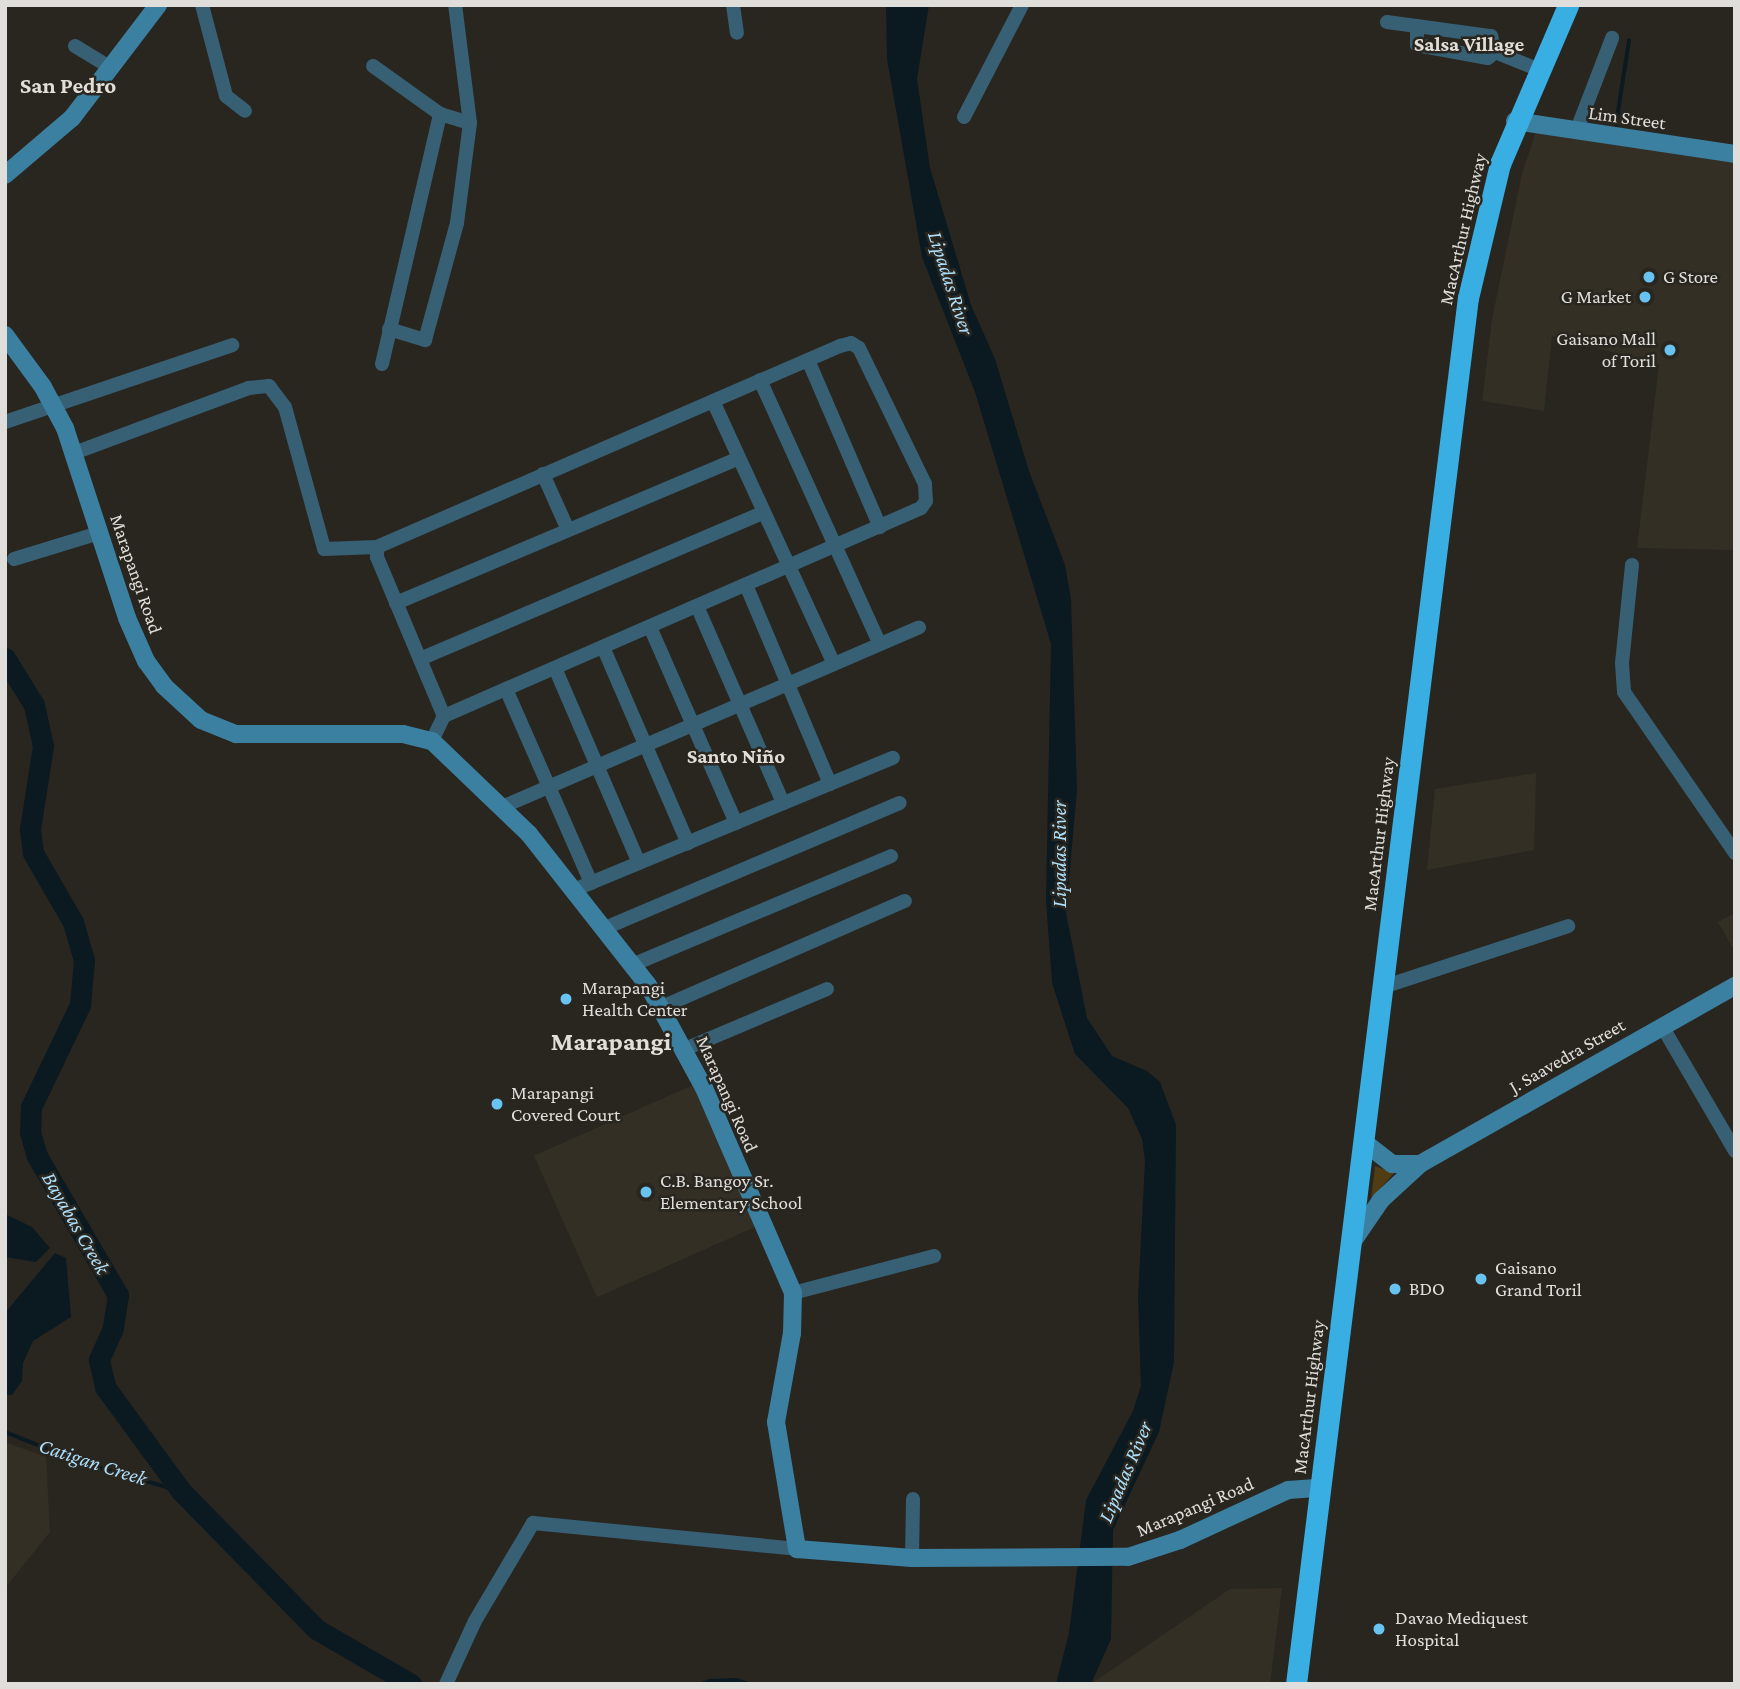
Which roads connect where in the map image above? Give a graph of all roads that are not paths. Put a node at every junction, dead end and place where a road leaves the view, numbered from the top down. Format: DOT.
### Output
graph roads {
  1 [pos="158,5"];
  2 [pos="202,5"];
  3 [pos="455,5"];
  4 [pos="733,5"];
  5 [pos="1022,5"];
  6 [pos="1568,5"];
  7 [pos="1387,22"];
  8 [pos="1417,26"];
  9 [pos="737,33"];
  10 [pos="1612,38"];
  11 [pos="75,46"];
  12 [pos="1495,52"];
  13 [pos="373,66"];
  14 [pos="111,68"];
  15 [pos="1537,69"];
  16 [pos="245,111"];
  17 [pos="440,114"];
  18 [pos="964,117"];
  19 [pos="1515,121"];
  20 [pos="470,122"];
  21 [pos="1576,132"];
  22 [pos="1735,154"];
  23 [pos="5,175"];
  24 [pos="389,330"];
  25 [pos="5,335"];
  26 [pos="232,345"];
  27 [pos="808,360"];
  28 [pos="382,364"];
  29 [pos="760,380"];
  30 [pos="713,401"];
  31 [pos="54,404"];
  32 [pos="5,422"];
  33 [pos="74,453"];
  34 [pos="739,458"];
  35 [pos="543,474"];
  36 [pos="764,512"];
  37 [pos="880,527"];
  38 [pos="568,530"];
  39 [pos="99,533"];
  40 [pos="377,547"];
  41 [pos="835,547"];
  42 [pos="13,559"];
  43 [pos="1632,565"];
  44 [pos="789,567"];
  45 [pos="746,585"];
  46 [pos="396,603"];
  47 [pos="697,606"];
  48 [pos="650,627"];
  49 [pos="919,627"];
  50 [pos="880,644"];
  51 [pos="603,647"];
  52 [pos="419,659"];
  53 [pos="834,664"];
  54 [pos="555,668"];
  55 [pos="788,684"];
  56 [pos="506,689"];
  57 [pos="741,705"];
  58 [pos="444,716"];
  59 [pos="693,725"];
  60 [pos="432,741"];
  61 [pos="646,746"];
  62 [pos="893,758"];
  63 [pos="597,766"];
  64 [pos="830,784"];
  65 [pos="549,787"];
  66 [pos="783,803"];
  67 [pos="900,803"];
  68 [pos="502,807"];
  69 [pos="736,823"];
  70 [pos="688,843"];
  71 [pos="1735,853"];
  72 [pos="891,856"];
  73 [pos="639,863"];
  74 [pos="584,886"];
  75 [pos="905,901"];
  76 [pos="1568,926"];
  77 [pos="605,928"];
  78 [pos="632,965"];
  79 [pos="1735,986"];
  80 [pos="1383,987"];
  81 [pos="827,989"];
  82 [pos="662,1007"];
  83 [pos="1662,1026"];
  84 [pos="685,1049"];
  85 [pos="1364,1142"];
  86 [pos="1735,1151"];
  87 [pos="1420,1164"];
  88 [pos="1351,1244"];
  89 [pos="934,1256"];
  90 [pos="793,1293"];
  91 [pos="1320,1488"];
  92 [pos="913,1499"];
  93 [pos="797,1549"];
  94 [pos="912,1558"];
  95 [pos="448,1679"];
  96 [pos="1296,1684"];
  1 -- 14 [label="street"];
  2 -- 16 [label="street"];
  3 -- 20 [label="street"];
  4 -- 9 [label="street"];
  5 -- 18 [label="street"];
  6 -- 15 [label="highway, MacArthur Highway"];
  7 -- 8 [label="street"];
  8 -- 12 [label="street"];
  8 -- 12 [label="street"];
  10 -- 21 [label="street"];
  11 -- 14 [label="street"];
  12 -- 15 [label="street"];
  13 -- 17 [label="street"];
  14 -- 23 [label="street"];
  15 -- 19 [label="highway, MacArthur Highway"];
  17 -- 20 [label="street"];
  17 -- 24 [label="street"];
  19 -- 21 [label="street, Lim Street"];
  19 -- 80 [label="highway, MacArthur Highway"];
  20 -- 24 [label="street"];
  21 -- 22 [label="street, Lim Street"];
  24 -- 28 [label="street"];
  25 -- 31 [label="street, Marapangi Road"];
  26 -- 31 [label="street"];
  27 -- 29 [label="street"];
  27 -- 37 [label="street"];
  27 -- 37 [label="street"];
  29 -- 30 [label="street"];
  29 -- 41 [label="street"];
  30 -- 34 [label="street"];
  30 -- 35 [label="street"];
  31 -- 32 [label="street"];
  31 -- 33 [label="street, Marapangi Road"];
  33 -- 39 [label="street, Marapangi Road"];
  33 -- 40 [label="street"];
  34 -- 36 [label="street"];
  34 -- 38 [label="street"];
  35 -- 38 [label="street"];
  35 -- 40 [label="street"];
  36 -- 44 [label="street"];
  36 -- 52 [label="street"];
  37 -- 41 [label="street"];
  38 -- 46 [label="street"];
  39 -- 42 [label="street"];
  39 -- 60 [label="street, Marapangi Road"];
  40 -- 46 [label="street"];
  41 -- 44 [label="street"];
  41 -- 50 [label="street"];
  43 -- 71 [label="street"];
  44 -- 45 [label="street"];
  44 -- 53 [label="street"];
  45 -- 47 [label="street"];
  45 -- 55 [label="street"];
  46 -- 52 [label="street"];
  47 -- 48 [label="street"];
  47 -- 57 [label="street"];
  48 -- 51 [label="street"];
  48 -- 59 [label="street"];
  49 -- 50 [label="street"];
  50 -- 53 [label="street"];
  51 -- 54 [label="street"];
  51 -- 61 [label="street"];
  52 -- 58 [label="street"];
  53 -- 55 [label="street"];
  54 -- 56 [label="street"];
  54 -- 63 [label="street"];
  55 -- 57 [label="street"];
  55 -- 64 [label="street"];
  56 -- 58 [label="street"];
  56 -- 65 [label="street"];
  57 -- 59 [label="street"];
  57 -- 66 [label="street"];
  58 -- 60 [label="street"];
  59 -- 61 [label="street"];
  59 -- 69 [label="street"];
  60 -- 68 [label="street, Marapangi Road"];
  61 -- 63 [label="street"];
  61 -- 70 [label="street"];
  62 -- 64 [label="street"];
  63 -- 65 [label="street"];
  63 -- 73 [label="street"];
  64 -- 66 [label="street"];
  65 -- 68 [label="street"];
  65 -- 74 [label="street"];
  66 -- 69 [label="street"];
  67 -- 77 [label="street"];
  68 -- 74 [label="street, Marapangi Road"];
  69 -- 70 [label="street"];
  70 -- 73 [label="street"];
  72 -- 78 [label="street"];
  73 -- 74 [label="street"];
  74 -- 77 [label="street, Marapangi Road"];
  75 -- 82 [label="street"];
  76 -- 80 [label="street"];
  77 -- 78 [label="street, Marapangi Road"];
  78 -- 82 [label="street, Marapangi Road"];
  79 -- 83 [label="street, J. Saavedra Street"];
  80 -- 85 [label="highway, MacArthur Highway"];
  81 -- 84 [label="street"];
  82 -- 84 [label="street, Marapangi Road"];
  83 -- 86 [label="street"];
  83 -- 87 [label="street, J. Saavedra Street"];
  84 -- 90 [label="street, Marapangi Road"];
  85 -- 87 [label="street"];
  85 -- 88 [label="highway, MacArthur Highway"];
  87 -- 88 [label="street, J. Saavedra Street"];
  88 -- 91 [label="highway, MacArthur Highway"];
  89 -- 90 [label="street"];
  90 -- 93 [label="street, Marapangi Road"];
  91 -- 94 [label="street, Marapangi Road"];
  91 -- 96 [label="highway, MacArthur Highway"];
  92 -- 94 [label="street"];
  93 -- 94 [label="street, Marapangi Road"];
  93 -- 95 [label="street"];
}
